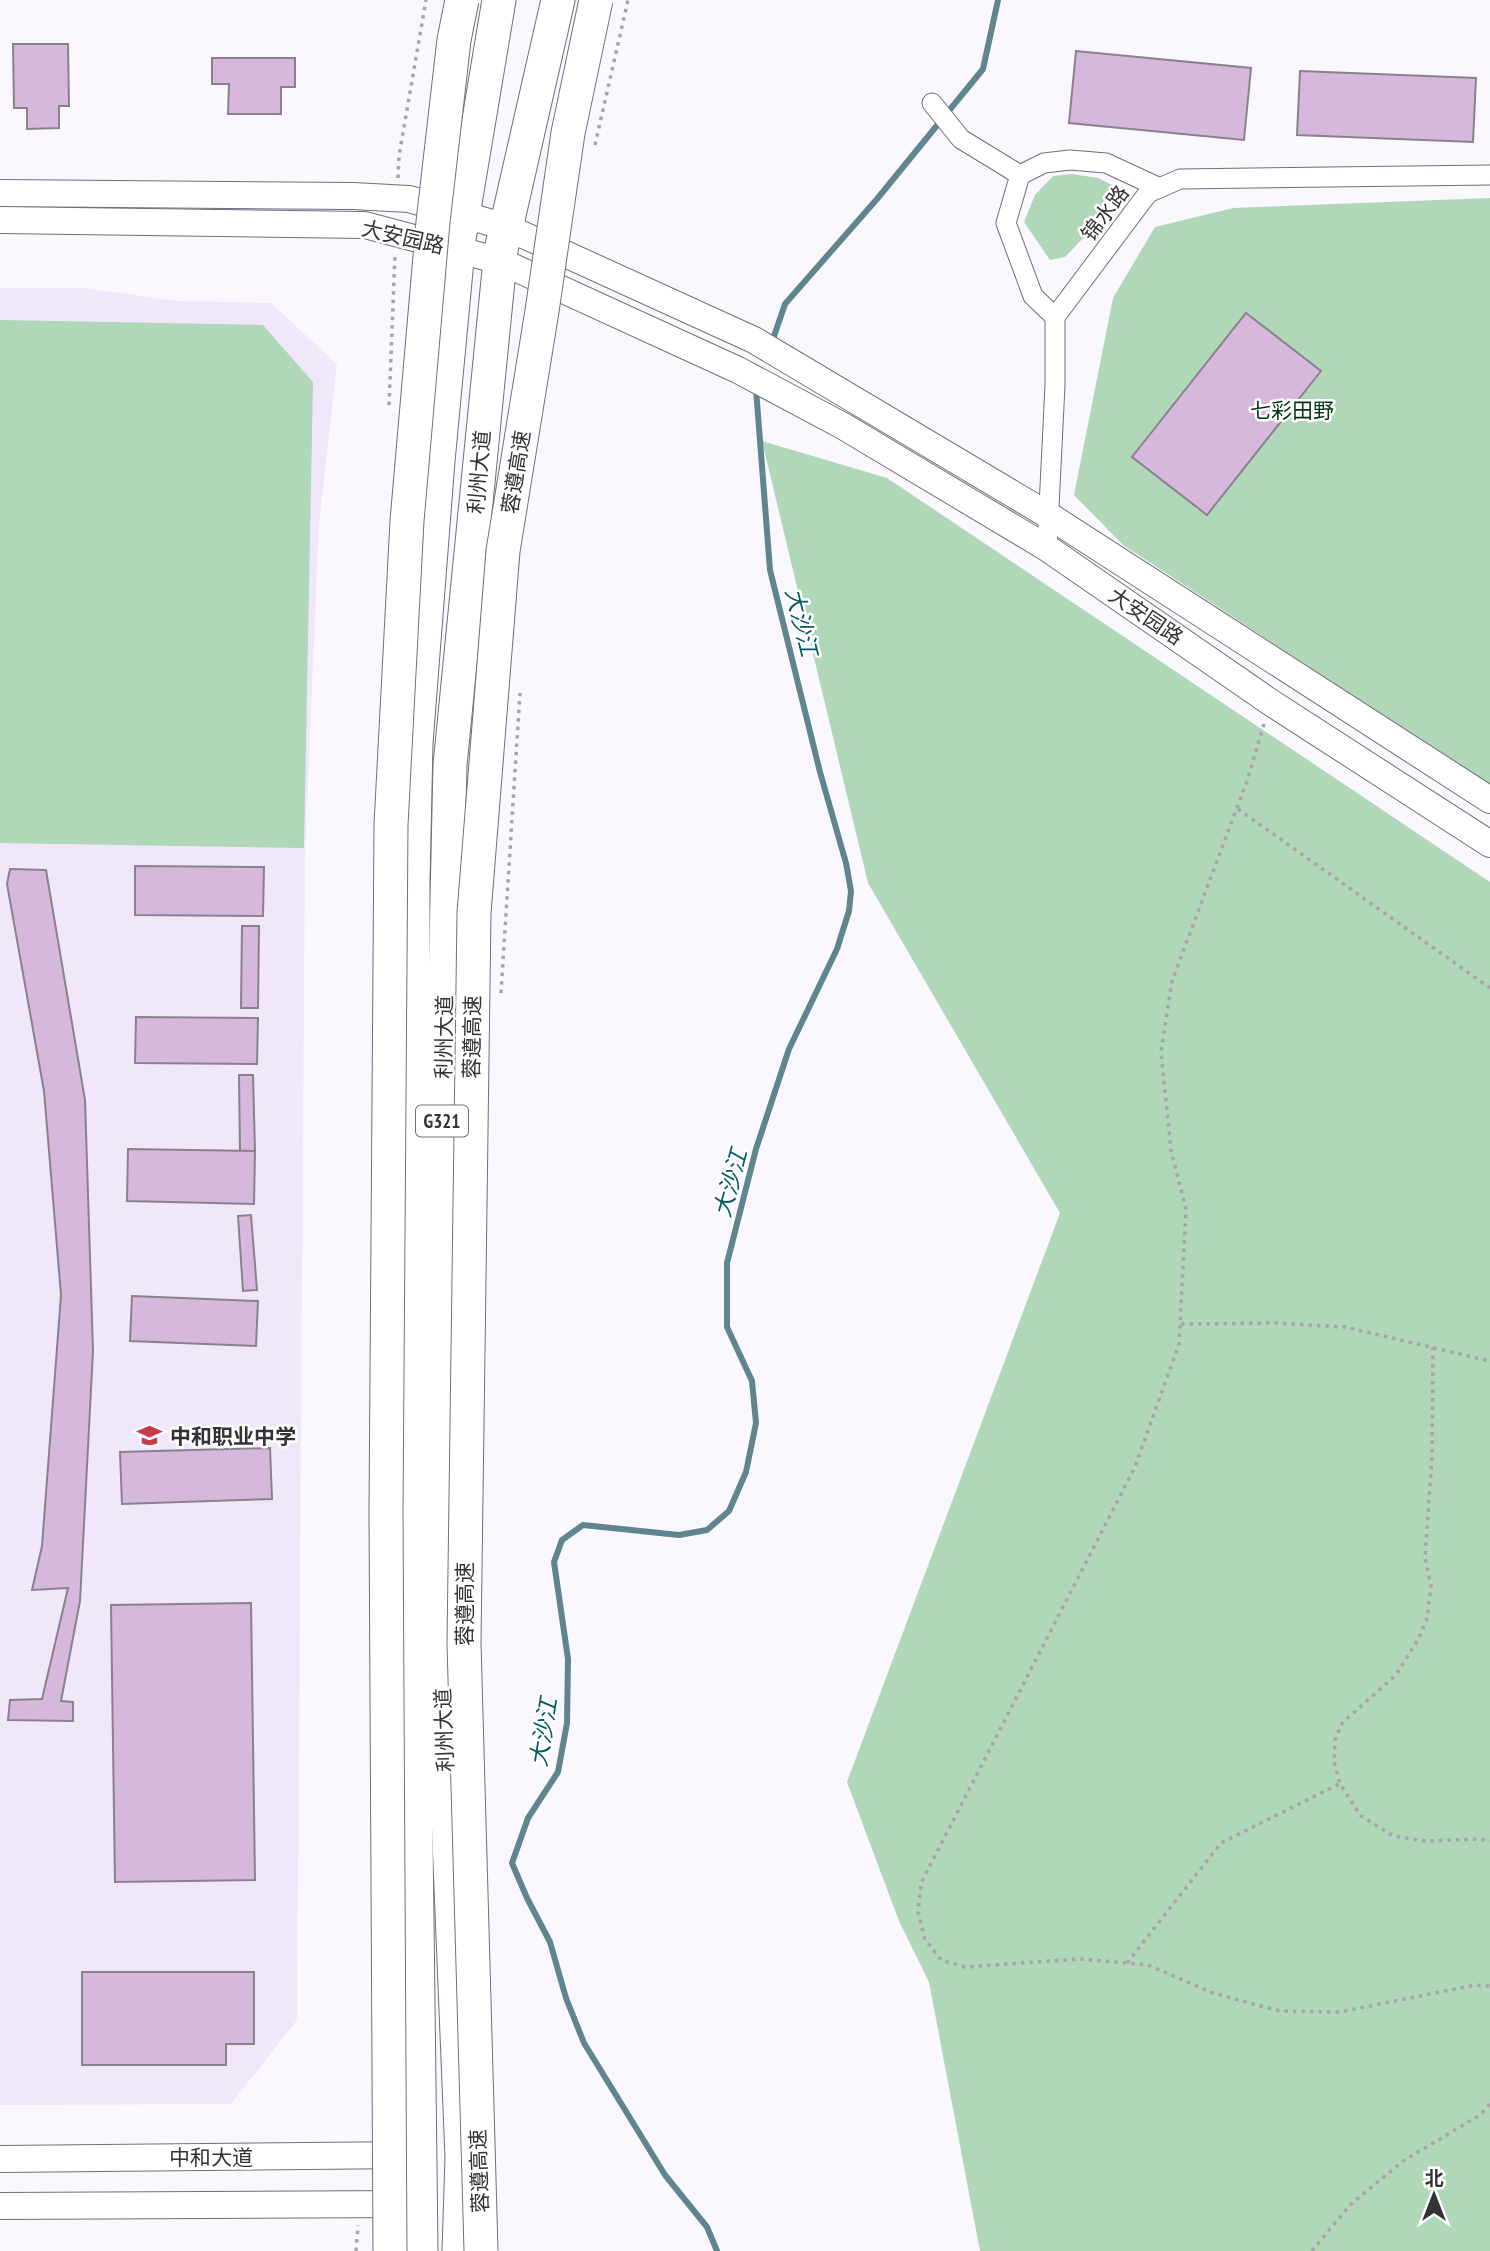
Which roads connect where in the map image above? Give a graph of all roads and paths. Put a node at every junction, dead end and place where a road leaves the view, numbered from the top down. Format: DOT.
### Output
graph roads {
  1 [pos="462,0"];
  2 [pos="499,0"];
  3 [pos="558,0"];
  4 [pos="596,0"];
  5 [pos="628,0"];
  6 [pos="933,103"];
  7 [pos="592,157"];
  8 [pos="1020,175"];
  9 [pos="1490,175"];
  10 [pos="1160,188"];
  11 [pos="0,193"];
  12 [pos="463,214"];
  13 [pos="0,220"];
  14 [pos="506,227"];
  15 [pos="458,250"];
  16 [pos="500,261"];
  17 [pos="1055,317"];
  18 [pos="1048,515"];
  19 [pos="1047,548"];
  20 [pos="520,694"];
  21 [pos="1270,702"];
  22 [pos="1490,800"];
  23 [pos="1237,808"];
  24 [pos="1490,844"];
  25 [pos="1490,988"];
  26 [pos="501,1000"];
  27 [pos="1180,1325"];
  28 [pos="1433,1347"];
  29 [pos="1490,1361"];
  30 [pos="1340,1784"];
  31 [pos="1490,1841"];
  32 [pos="1127,1963"];
  33 [pos="1490,1986"];
  34 [pos="1490,2104"];
  35 [pos="421,2155"];
  36 [pos="0,2158"];
  37 [pos="421,2204"];
  38 [pos="0,2206"];
  39 [pos="390,2251"];
  40 [pos="421,2251"];
  41 [pos="459,2251"];
  42 [pos="481,2251"];
  43 [pos="1312,2251"];
  1 -- 39 [label="highway, bridge"];
  2 -- 12 [label="highway, 利州大道 / G321"];
  3 -- 14 [label="highway, 利州大道 / G321"];
  4 -- 42 [label="highway, 蓉遵高速, bridge"];
  5 -- 7 [label="path"];
  6 -- 8 [label="street"];
  8 -- 10 [label="street"];
  8 -- 17 [label="street"];
  9 -- 10 [label="street, 锦水路"];
  10 -- 17 [label="street, 锦水路"];
  11 -- 12 [label="street"];
  12 -- 14 [label="street"];
  12 -- 15 [label="highway, 利州大道 / G321"];
  13 -- 15 [label="street, 大安园路"];
  14 -- 16 [label="highway, 利州大道 / G321"];
  14 -- 18 [label="street"];
  15 -- 16 [label="street, 大安园路"];
  15 -- 35 [label="highway, 利州大道 / G321"];
  16 -- 19 [label="street, 大安园路"];
  16 -- 41 [label="highway, 利州大道 / G321"];
  17 -- 18 [label="street"];
  18 -- 19 [label="street"];
  18 -- 22 [label="street"];
  19 -- 21 [label="street, 大安园路"];
  20 -- 26 [label="path"];
  21 -- 23 [label="path"];
  21 -- 24 [label="street, 大安园路"];
  23 -- 25 [label="path"];
  23 -- 27 [label="path"];
  27 -- 28 [label="path"];
  27 -- 32 [label="path"];
  28 -- 29 [label="path"];
  28 -- 30 [label="path"];
  30 -- 31 [label="path"];
  30 -- 32 [label="path"];
  32 -- 33 [label="path"];
  34 -- 43 [label="path"];
  35 -- 36 [label="street, 中和大道"];
  35 -- 37 [label="highway, 利州大道 / G321"];
  37 -- 38 [label="street"];
  37 -- 40 [label="highway, 利州大道 / G321"];
}
